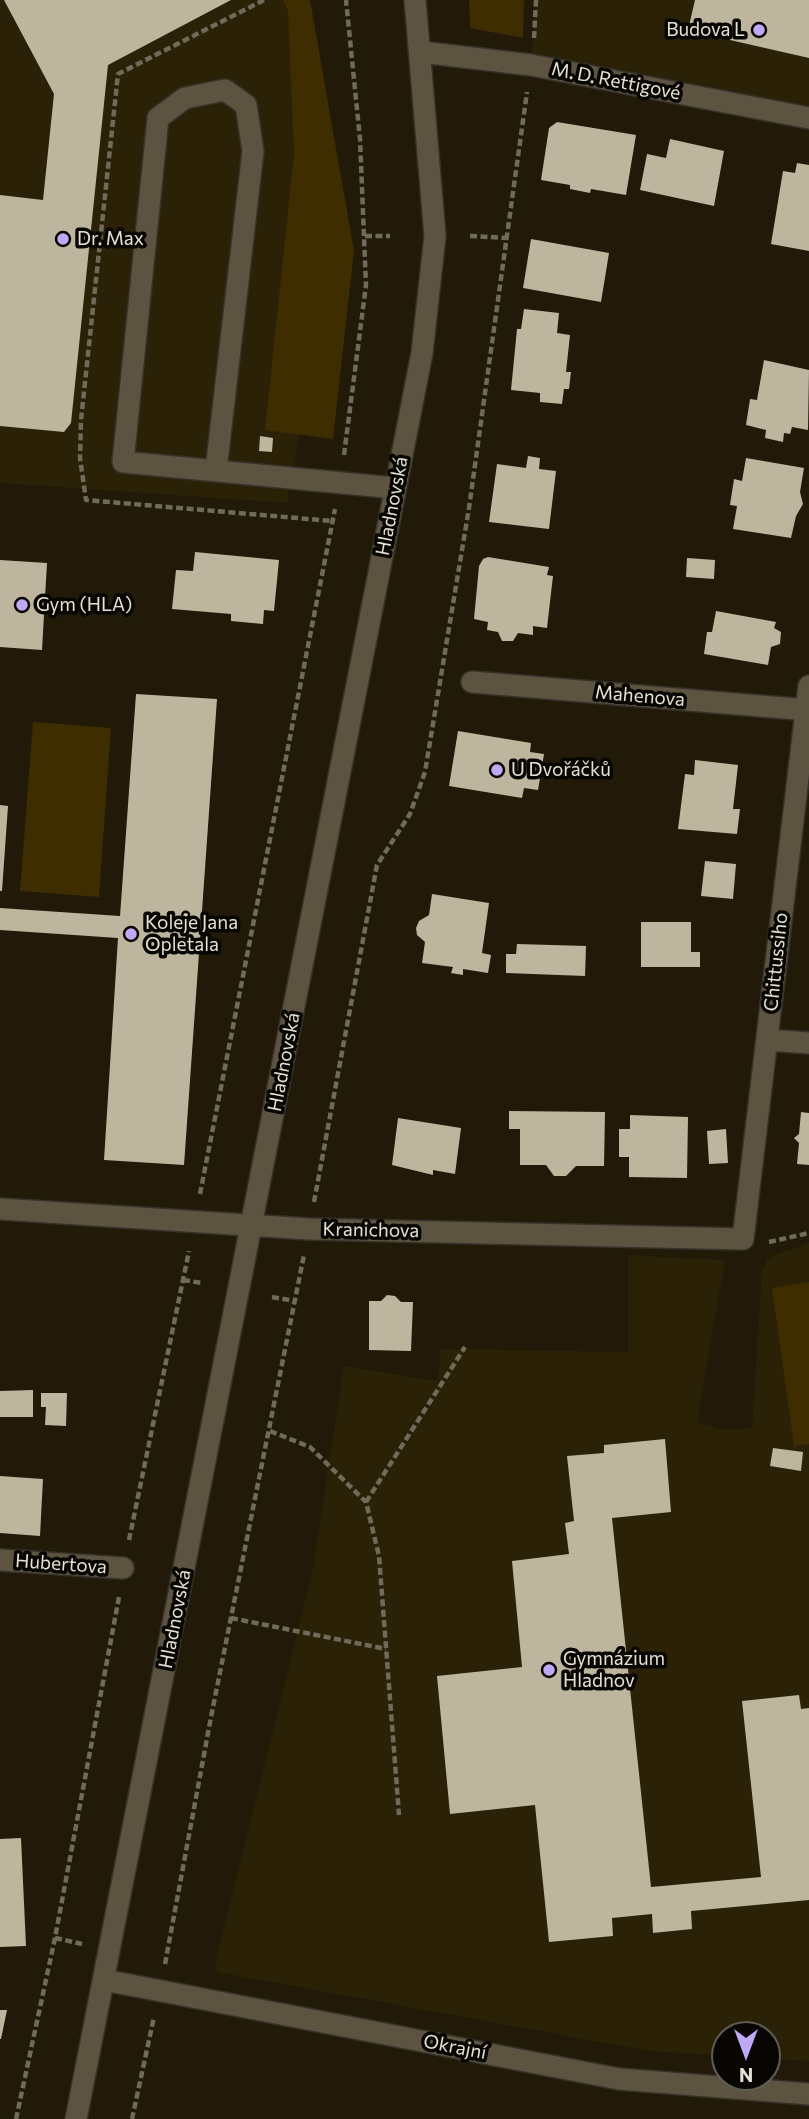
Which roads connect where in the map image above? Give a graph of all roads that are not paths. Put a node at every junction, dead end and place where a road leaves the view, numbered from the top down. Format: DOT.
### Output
graph roads {
  1 [pos="415,0"];
  2 [pos="421,52"];
  3 [pos="809,118"];
  4 [pos="216,470"];
  5 [pos="396,488"];
  6 [pos="472,682"];
  7 [pos="809,685"];
  8 [pos="807,710"];
  9 [pos="767,1040"];
  10 [pos="809,1044"];
  11 [pos="0,1209"];
  12 [pos="253,1225"];
  13 [pos="743,1239"];
  14 [pos="0,1560"];
  15 [pos="123,1568"];
  16 [pos="104,1980"];
  17 [pos="809,2094"];
  18 [pos="76,2119"];
  1 -- 2 [label="street, Hladnovská"];
  2 -- 3 [label="street, M. D. Rettigové"];
  2 -- 5 [label="street, Hladnovská"];
  4 -- 4 [label="street"];
  4 -- 5 [label="street"];
  5 -- 12 [label="street, Hladnovská"];
  6 -- 8 [label="street, Mahenova"];
  7 -- 8 [label="street, Chittussiho"];
  8 -- 9 [label="street, Chittussiho"];
  9 -- 10 [label="street"];
  9 -- 13 [label="street, Chittussiho"];
  11 -- 12 [label="street, Kranichova"];
  12 -- 13 [label="street, Kranichova"];
  12 -- 16 [label="street, Hladnovská"];
  14 -- 15 [label="street, Hubertova"];
  16 -- 17 [label="street, Okrajní"];
  16 -- 18 [label="street, Hladnovská"];
}
